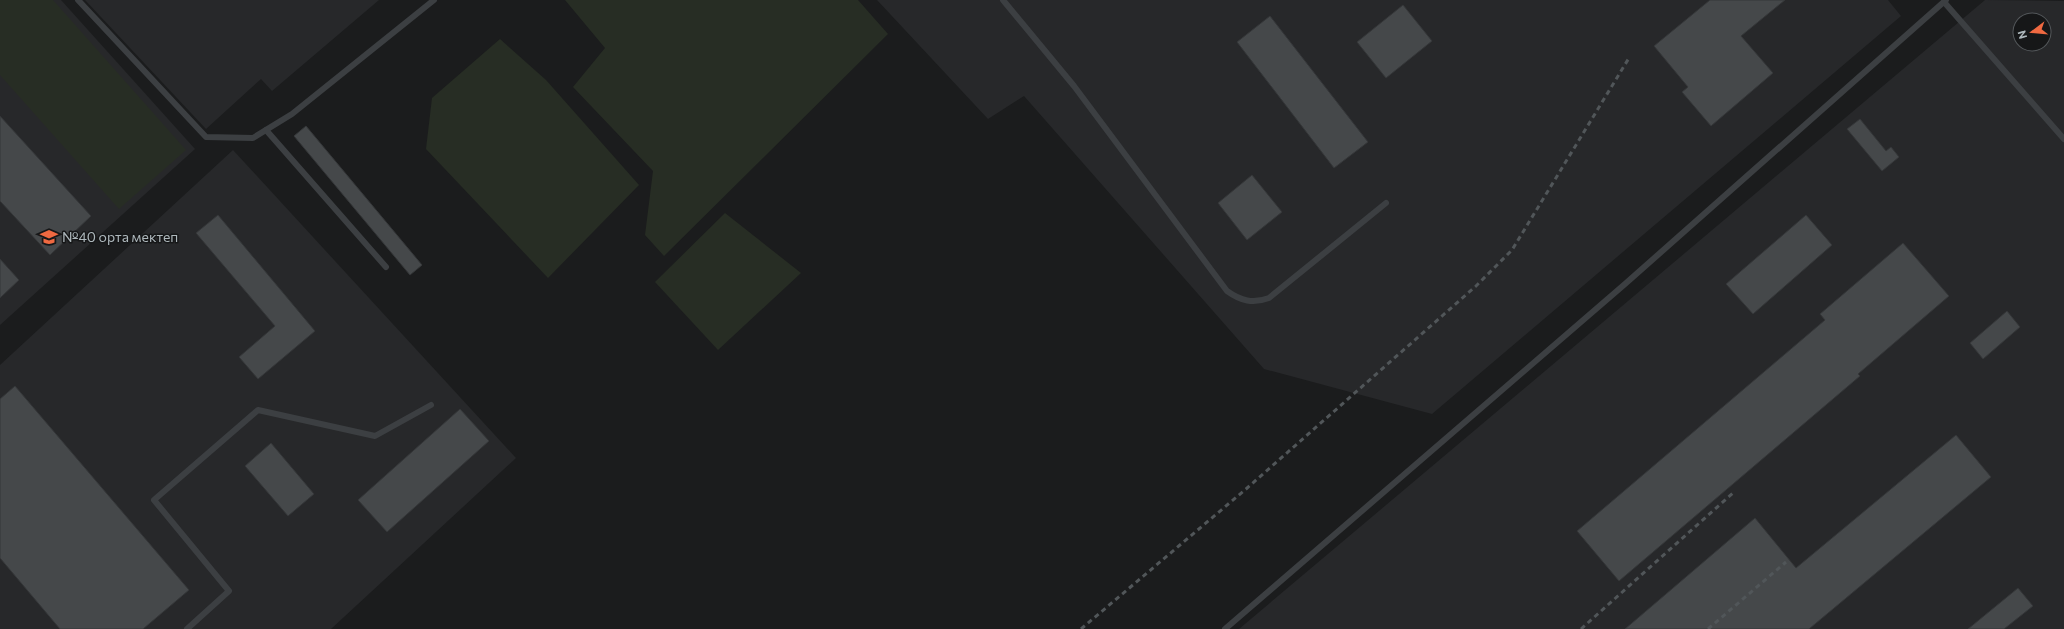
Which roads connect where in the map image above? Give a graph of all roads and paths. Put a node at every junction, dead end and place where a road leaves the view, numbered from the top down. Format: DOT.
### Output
graph roads {
  1 [pos="78,0"];
  2 [pos="434,0"];
  3 [pos="1003,0"];
  4 [pos="1945,1"];
  5 [pos="266,130"];
  6 [pos="2064,139"];
  7 [pos="1386,203"];
  8 [pos="386,267"];
  9 [pos="431,404"];
  10 [pos="187,629"];
  11 [pos="1225,629"];
  1 -- 5 [label="lane"];
  2 -- 5 [label="lane"];
  3 -- 7 [label="lane"];
  4 -- 6 [label="lane"];
  4 -- 11 [label="lane"];
  5 -- 8 [label="lane"];
  9 -- 10 [label="lane"];
}
